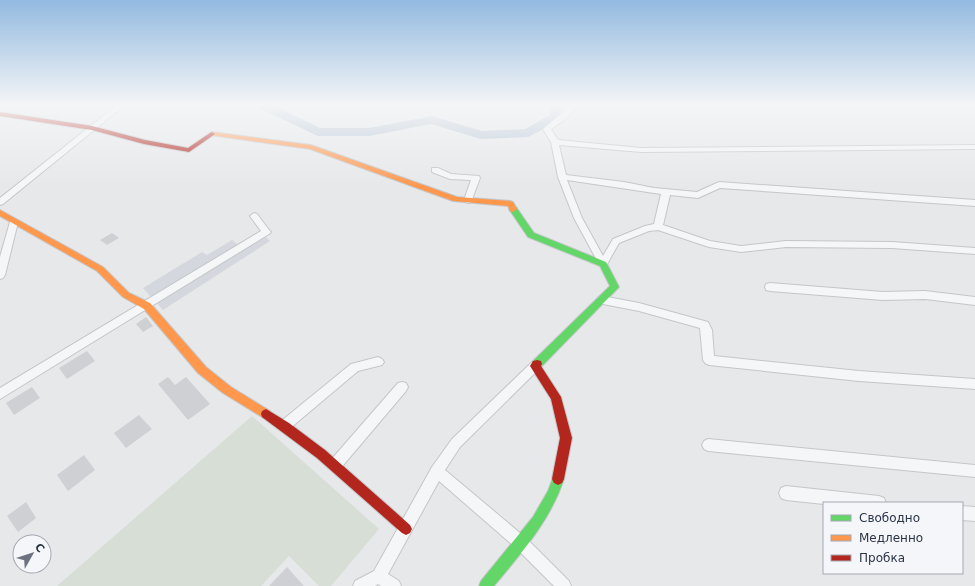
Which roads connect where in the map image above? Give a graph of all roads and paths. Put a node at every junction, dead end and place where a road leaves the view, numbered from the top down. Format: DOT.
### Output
graph roads {
  1 [pos="87,132"];
  2 [pos="108,132"];
  3 [pos="549,132"];
  4 [pos="555,142"];
  5 [pos="975,147"];
  6 [pos="435,170"];
  7 [pos="562,177"];
  8 [pos="666,192"];
  9 [pos="468,200"];
  10 [pos="0,202"];
  11 [pos="975,203"];
  12 [pos="0,213"];
  13 [pos="254,216"];
  14 [pos="14,222"];
  15 [pos="658,227"];
  16 [pos="975,251"];
  17 [pos="602,264"];
  18 [pos="0,275"];
  19 [pos="770,287"];
  20 [pos="602,300"];
  21 [pos="975,301"];
  22 [pos="147,306"];
  23 [pos="378,362"];
  24 [pos="535,366"];
  25 [pos="975,384"];
  26 [pos="402,387"];
  27 [pos="0,394"];
  28 [pos="284,426"];
  29 [pos="708,445"];
  30 [pos="335,465"];
  31 [pos="437,471"];
  32 [pos="975,471"];
  33 [pos="786,493"];
  34 [pos="870,502"];
  35 [pos="963,513"];
  36 [pos="975,514"];
  37 [pos="406,529"];
  38 [pos="520,543"];
  39 [pos="379,576"];
  40 [pos="360,586"];
  41 [pos="394,586"];
  42 [pos="486,586"];
  43 [pos="564,586"];
  1 -- 10 [label="street"];
  2 -- 9 [label="street"];
  3 -- 4 [label="street"];
  4 -- 5 [label="street"];
  4 -- 7 [label="street"];
  6 -- 9 [label="street"];
  7 -- 8 [label="street"];
  7 -- 17 [label="street"];
  8 -- 11 [label="street"];
  8 -- 15 [label="street"];
  9 -- 17 [label="street"];
  12 -- 14 [label="street"];
  13 -- 22 [label="street"];
  14 -- 18 [label="street"];
  14 -- 22 [label="street"];
  15 -- 16 [label="street"];
  15 -- 17 [label="street"];
  17 -- 20 [label="street"];
  19 -- 21 [label="street"];
  20 -- 24 [label="street"];
  20 -- 25 [label="street"];
  22 -- 27 [label="street"];
  22 -- 28 [label="street"];
  23 -- 28 [label="street"];
  24 -- 31 [label="street"];
  24 -- 38 [label="street"];
  26 -- 30 [label="street"];
  28 -- 30 [label="street"];
  29 -- 32 [label="street"];
  30 -- 37 [label="street"];
  31 -- 37 [label="street"];
  31 -- 38 [label="street"];
  33 -- 34 [label="street"];
  35 -- 36 [label="street"];
  37 -- 39 [label="street"];
  38 -- 42 [label="street"];
  38 -- 43 [label="street"];
  39 -- 40 [label="street"];
  39 -- 41 [label="street"];
}
